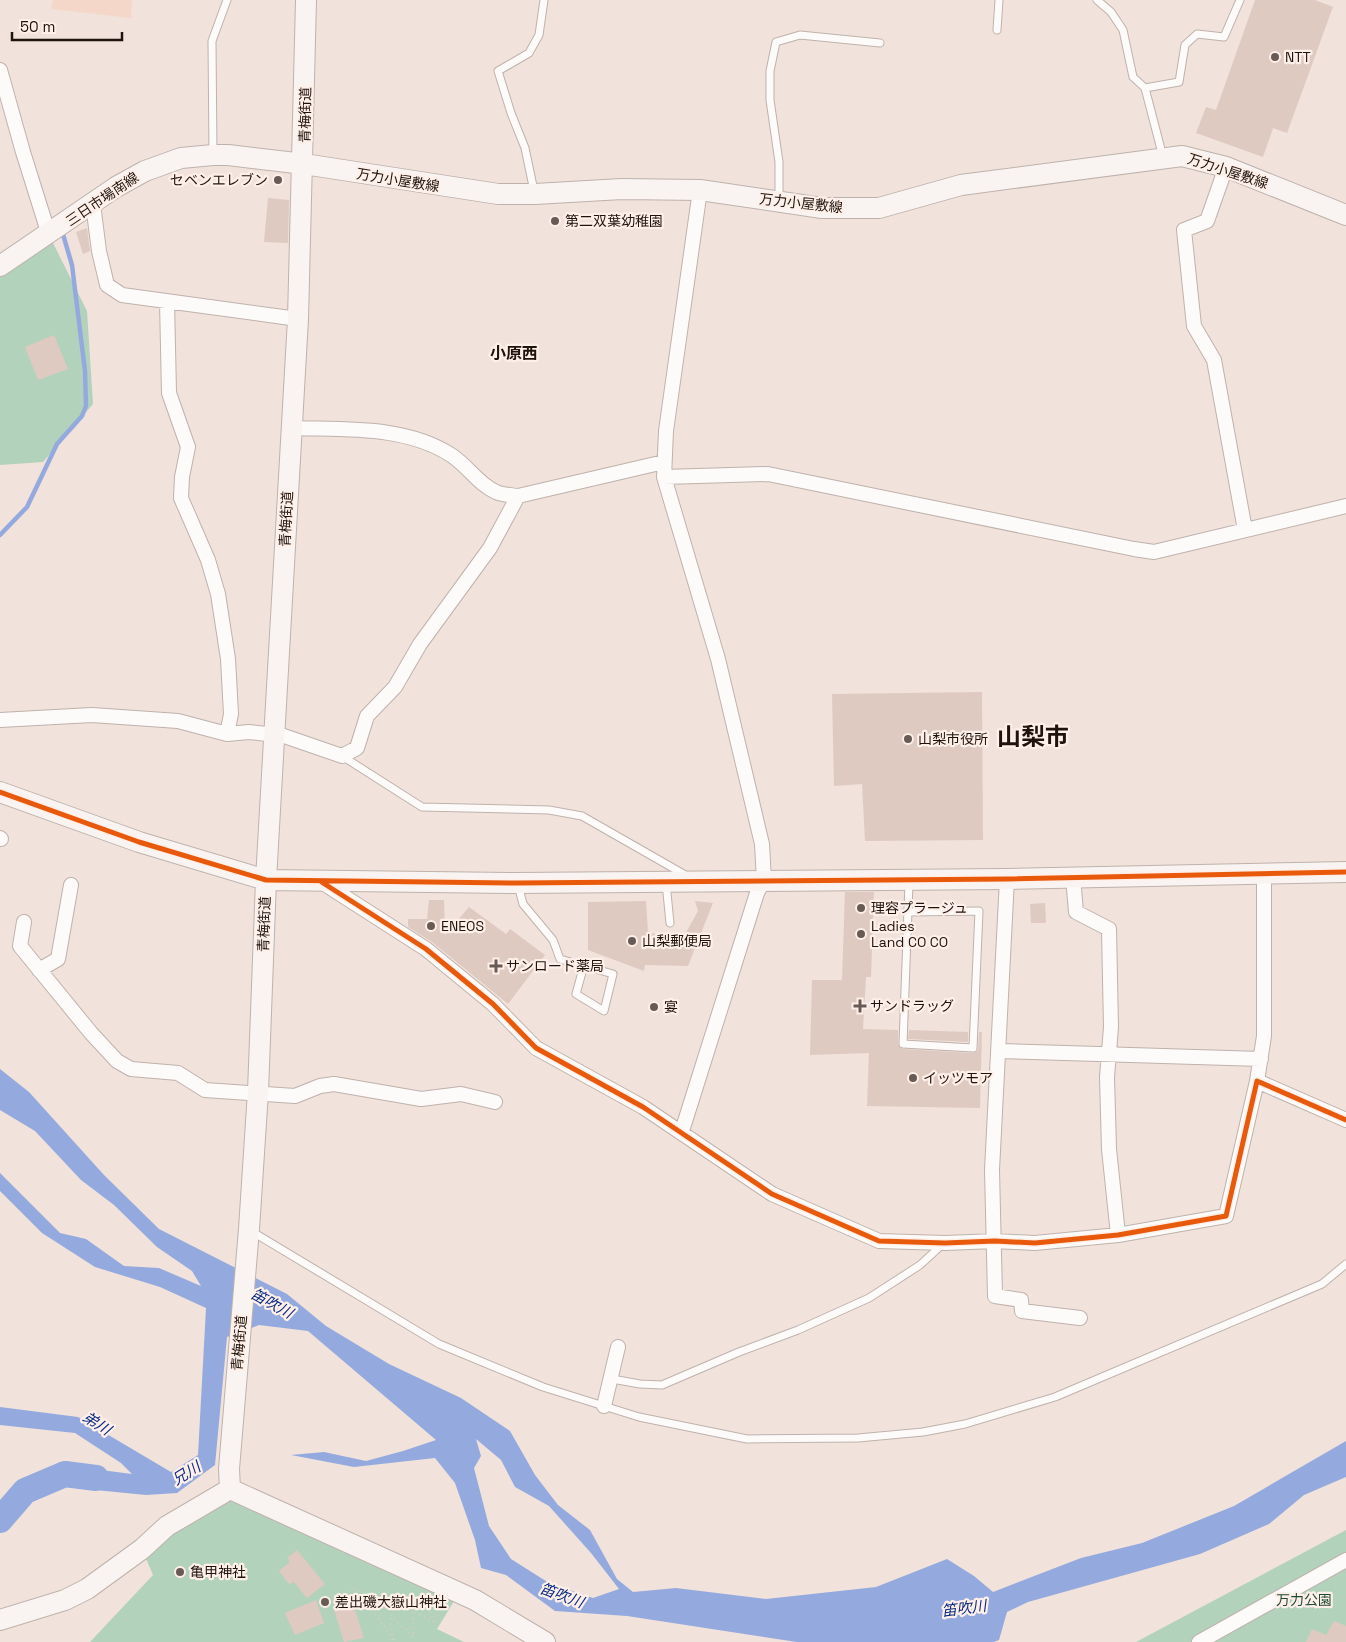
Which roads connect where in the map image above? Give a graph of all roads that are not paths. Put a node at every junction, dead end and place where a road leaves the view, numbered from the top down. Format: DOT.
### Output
graph roads {
  1 [pos="228,0"];
  2 [pos="306,0"];
  3 [pos="544,0"];
  4 [pos="999,0"];
  5 [pos="1097,0"];
  6 [pos="1240,0"];
  7 [pos="997,30"];
  8 [pos="880,43"];
  9 [pos="0,70"];
  10 [pos="1145,88"];
  11 [pos="213,155"];
  12 [pos="1163,157"];
  13 [pos="304,164"];
  14 [pos="1226,167"];
  15 [pos="700,190"];
  16 [pos="535,194"];
  17 [pos="779,201"];
  18 [pos="93,204"];
  19 [pos="1346,215"];
  20 [pos="50,235"];
  21 [pos="0,266"];
  22 [pos="168,301"];
  23 [pos="298,319"];
  24 [pos="291,428"];
  25 [pos="664,462"];
  26 [pos="664,477"];
  27 [pos="518,496"];
  28 [pos="1346,506"];
  29 [pos="1245,530"];
  30 [pos="0,720"];
  31 [pos="227,734"];
  32 [pos="275,735"];
  33 [pos="342,756"];
  34 [pos="0,792"];
  35 [pos="1346,872"];
  36 [pos="1264,874"];
  37 [pos="1073,878"];
  38 [pos="1008,879"];
  39 [pos="266,880"];
  40 [pos="693,880"];
  41 [pos="764,880"];
  42 [pos="909,880"];
  43 [pos="320,881"];
  44 [pos="666,881"];
  45 [pos="516,883"];
  46 [pos="72,885"];
  47 [pos="908,912"];
  48 [pos="24,922"];
  49 [pos="670,923"];
  50 [pos="584,966"];
  51 [pos="39,970"];
  52 [pos="998,1051"];
  53 [pos="1109,1055"];
  54 [pos="1262,1059"];
  55 [pos="1256,1081"];
  56 [pos="258,1092"];
  57 [pos="495,1102"];
  58 [pos="1346,1120"];
  59 [pos="682,1131"];
  60 [pos="248,1235"];
  61 [pos="1118,1235"];
  62 [pos="995,1241"];
  63 [pos="945,1243"];
  64 [pos="1346,1264"];
  65 [pos="1080,1318"];
  66 [pos="618,1347"];
  67 [pos="612,1379"];
  68 [pos="604,1406"];
  69 [pos="230,1489"];
  70 [pos="1346,1560"];
  71 [pos="2,1620"];
  72 [pos="545,1642"];
  73 [pos="1199,1642"];
  1 -- 11 [label="lane"];
  2 -- 13 [label="main road, 青梅街道"];
  3 -- 16 [label="lane"];
  4 -- 7 [label="lane"];
  5 -- 10 [label="lane"];
  6 -- 10 [label="lane"];
  8 -- 17 [label="lane"];
  9 -- 20 [label="street"];
  10 -- 12 [label="lane"];
  11 -- 13 [label="main road, 三日市場南線"];
  11 -- 18 [label="main road, 三日市場南線"];
  12 -- 14 [label="main road, 万力小屋敷線"];
  12 -- 17 [label="main road, 万力小屋敷線"];
  13 -- 16 [label="main road, 万力小屋敷線"];
  13 -- 23 [label="main road, 青梅街道"];
  14 -- 19 [label="main road, 万力小屋敷線"];
  14 -- 29 [label="street"];
  15 -- 16 [label="main road, 万力小屋敷線"];
  15 -- 17 [label="main road, 万力小屋敷線"];
  15 -- 25 [label="street"];
  18 -- 20 [label="main road, 三日市場南線"];
  18 -- 22 [label="street"];
  20 -- 21 [label="main road, 三日市場南線"];
  22 -- 23 [label="street"];
  22 -- 31 [label="street"];
  23 -- 24 [label="main road, 青梅街道"];
  24 -- 27 [label="street"];
  24 -- 32 [label="main road, 青梅街道"];
  25 -- 26 [label="street"];
  25 -- 27 [label="street"];
  26 -- 29 [label="street"];
  26 -- 41 [label="street"];
  27 -- 33 [label="street"];
  28 -- 29 [label="street"];
  30 -- 31 [label="street"];
  31 -- 32 [label="street"];
  32 -- 33 [label="street"];
  32 -- 39 [label="main road, 青梅街道"];
  33 -- 40 [label="lane"];
  34 -- 39 [label="main road"];
  35 -- 36 [label="main road"];
  36 -- 37 [label="main road"];
  36 -- 54 [label="street"];
  37 -- 38 [label="main road"];
  37 -- 53 [label="street"];
  38 -- 42 [label="main road"];
  38 -- 52 [label="street"];
  39 -- 43 [label="main road"];
  39 -- 56 [label="main road, 青梅街道"];
  40 -- 41 [label="main road"];
  40 -- 44 [label="main road"];
  41 -- 42 [label="main road"];
  41 -- 59 [label="street"];
  42 -- 47 [label="lane"];
  43 -- 45 [label="main road"];
  43 -- 59 [label="street"];
  44 -- 45 [label="main road"];
  44 -- 49 [label="lane"];
  45 -- 50 [label="lane"];
  46 -- 51 [label="street"];
  47 -- 47 [label="lane"];
  48 -- 51 [label="street"];
  50 -- 50 [label="lane"];
  51 -- 56 [label="street"];
  52 -- 53 [label="street"];
  52 -- 62 [label="street"];
  53 -- 54 [label="street"];
  53 -- 61 [label="street"];
  54 -- 55 [label="street"];
  55 -- 58 [label="street"];
  55 -- 61 [label="street"];
  56 -- 57 [label="street"];
  56 -- 60 [label="main road, 青梅街道"];
  59 -- 63 [label="street"];
  60 -- 68 [label="lane"];
  60 -- 69 [label="main road, 青梅街道"];
  61 -- 62 [label="street"];
  62 -- 63 [label="street"];
  62 -- 65 [label="street"];
  63 -- 67 [label="lane"];
  64 -- 68 [label="lane"];
  66 -- 67 [label="street"];
  67 -- 68 [label="street"];
  69 -- 71 [label="main road"];
  69 -- 72 [label="main road"];
  70 -- 73 [label="street"];
}
